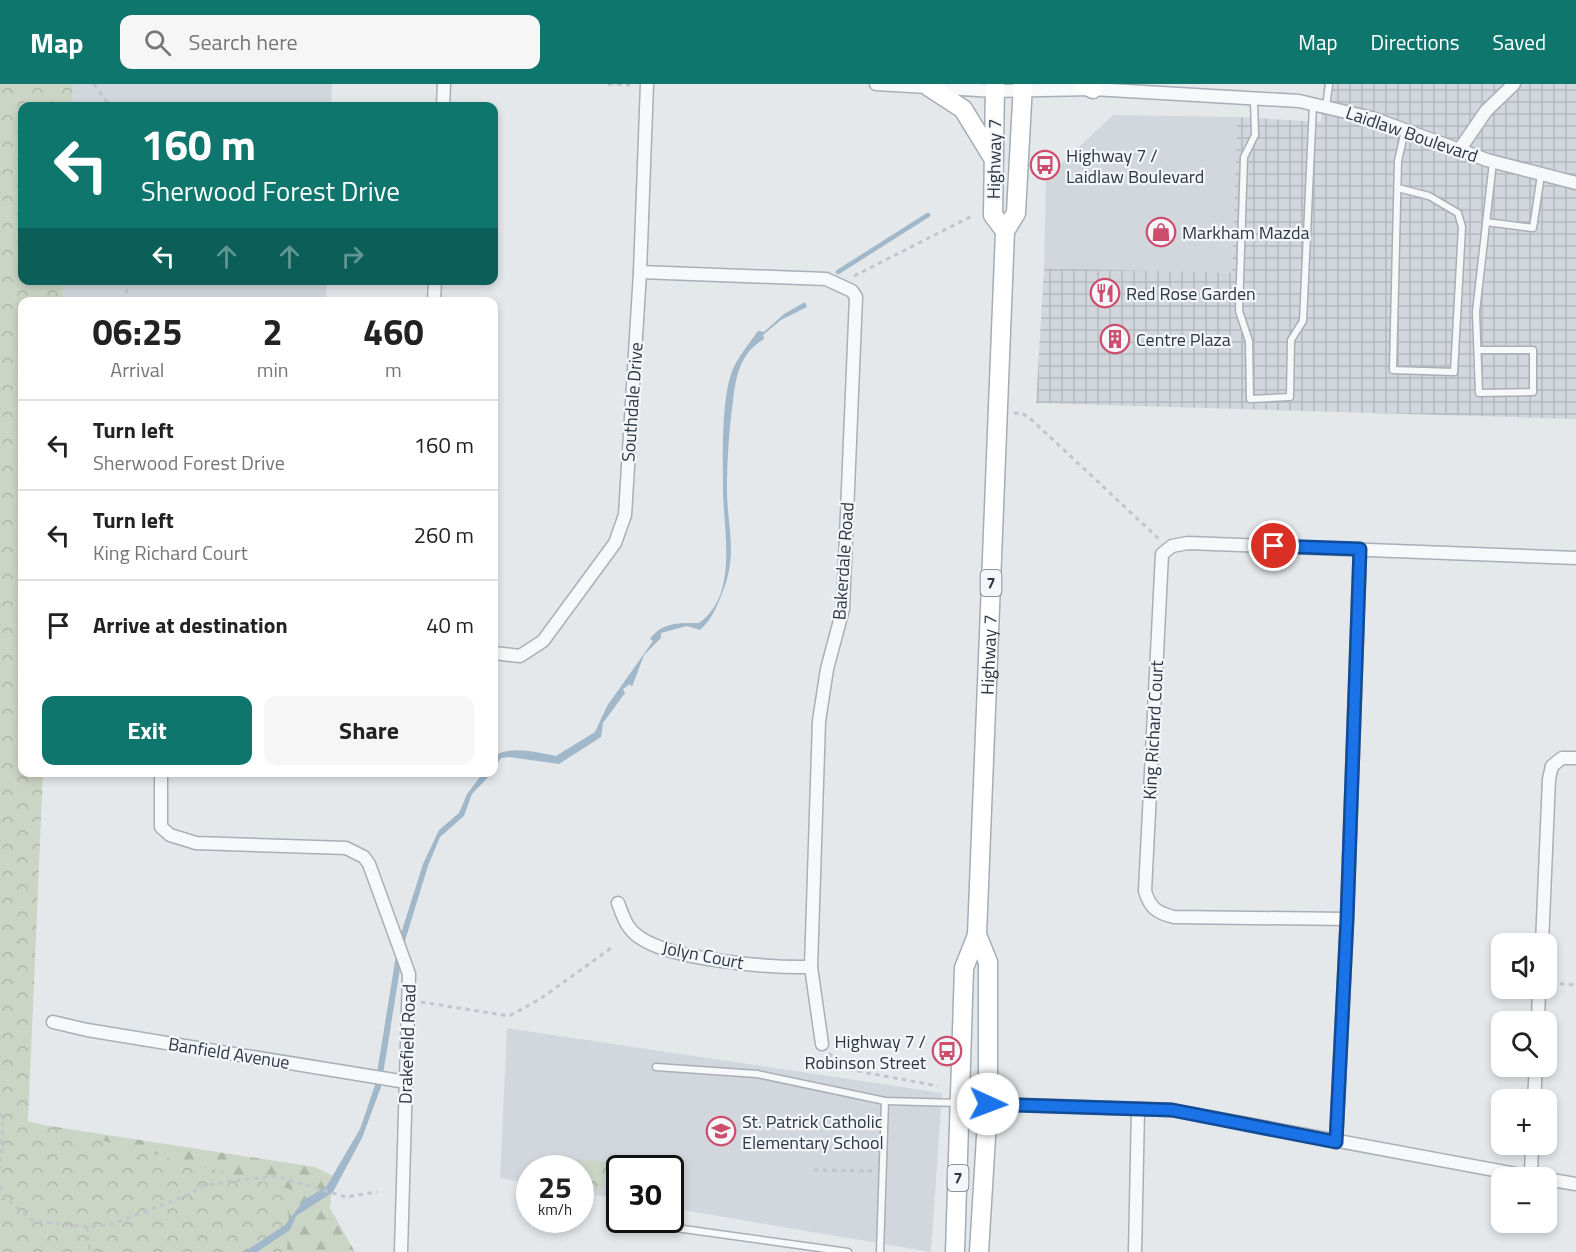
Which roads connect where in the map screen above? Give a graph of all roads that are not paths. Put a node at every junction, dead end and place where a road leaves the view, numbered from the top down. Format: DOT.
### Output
graph roads {
  1 [pos="444,84"];
  2 [pos="646,84"];
  3 [pos="876,84"];
  4 [pos="1329,84"];
  5 [pos="1514,84"];
  6 [pos="929,87"];
  7 [pos="995,87"];
  8 [pos="1023,87"];
  9 [pos="1088,87"];
  10 [pos="1254,100"];
  11 [pos="443,102"];
  12 [pos="1313,104"];
  13 [pos="1326,107"];
  14 [pos="1405,130"];
  15 [pos="1460,149"];
  16 [pos="994,159"];
  17 [pos="1493,162"];
  18 [pos="1541,175"];
  19 [pos="1576,183"];
  20 [pos="1398,188"];
  21 [pos="1486,222"];
  22 [pos="1005,231"];
  23 [pos="640,272"];
  24 [pos="1478,350"];
  25 [pos="1360,549"];
  26 [pos="1576,558"];
  27 [pos="498,653"];
  28 [pos="1576,758"];
  29 [pos="160,777"];
  30 [pos="618,903"];
  31 [pos="1347,919"];
  32 [pos="1542,933"];
  33 [pos="977,934"];
  34 [pos="811,968"];
  35 [pos="53,1022"];
  36 [pos="822,1044"];
  37 [pos="656,1067"];
  38 [pos="406,1082"];
  39 [pos="885,1101"];
  40 [pos="961,1103"];
  41 [pos="988,1104"];
  42 [pos="1138,1109"];
  43 [pos="1336,1142"];
  44 [pos="1491,1169"];
  45 [pos="1557,1181"];
  46 [pos="1576,1185"];
  47 [pos="684,1229"];
  48 [pos="401,1252"];
  49 [pos="848,1252"];
  50 [pos="880,1252"];
  51 [pos="955,1252"];
  52 [pos="979,1252"];
  53 [pos="1135,1252"];
  1 -- 11 [label="street"];
  2 -- 23 [label="street, Southdale Drive"];
  3 -- 6 [label="street, Laidlaw Boulevard"];
  4 -- 13 [label="lane"];
  5 -- 15 [label="street"];
  6 -- 7 [label="street, Laidlaw Boulevard"];
  6 -- 16 [label="main road"];
  7 -- 8 [label="street, Laidlaw Boulevard"];
  7 -- 16 [label="main road, Highway 7 / 7"];
  8 -- 9 [label="street, Laidlaw Boulevard"];
  8 -- 22 [label="main road, Highway 7 / 7"];
  9 -- 10 [label="street, Laidlaw Boulevard"];
  10 -- 12 [label="street, Laidlaw Boulevard"];
  10 -- 12 [label="lane"];
  12 -- 13 [label="street, Laidlaw Boulevard"];
  13 -- 14 [label="street, Laidlaw Boulevard"];
  14 -- 15 [label="street, Laidlaw Boulevard"];
  14 -- 20 [label="lane"];
  15 -- 17 [label="street, Laidlaw Boulevard"];
  16 -- 22 [label="main road, Highway 7 / 7"];
  17 -- 18 [label="street, Laidlaw Boulevard"];
  17 -- 21 [label="lane"];
  18 -- 19 [label="street, Laidlaw Boulevard"];
  18 -- 21 [label="lane"];
  20 -- 20 [label="lane"];
  21 -- 24 [label="lane"];
  22 -- 33 [label="main road, Highway 7 / 7"];
  23 -- 27 [label="street, Southdale Drive"];
  23 -- 34 [label="street, Bakerdale Road"];
  24 -- 24 [label="lane"];
  25 -- 26 [label="street"];
  25 -- 31 [label="street"];
  25 -- 31 [label="street, King Richard Court"];
  28 -- 32 [label="street"];
  29 -- 38 [label="street, Drakefield Road"];
  30 -- 34 [label="street, Jolyn Court"];
  31 -- 43 [label="street"];
  33 -- 40 [label="main road, Highway 7 / 7"];
  33 -- 41 [label="main road, Highway 7 / 7"];
  34 -- 36 [label="street, Bakerdale Road"];
  35 -- 38 [label="street, Banfield Avenue"];
  37 -- 39 [label="lane"];
  38 -- 48 [label="street, Drakefield Road"];
  39 -- 40 [label="lane"];
  39 -- 50 [label="lane"];
  40 -- 41 [label="street"];
  40 -- 51 [label="main road, Highway 7 / 7"];
  41 -- 42 [label="street"];
  41 -- 52 [label="main road, Highway 7 / 7"];
  42 -- 43 [label="street"];
  42 -- 53 [label="street"];
  43 -- 44 [label="street"];
  45 -- 46 [label="street"];
  47 -- 49 [label="lane"];
}
